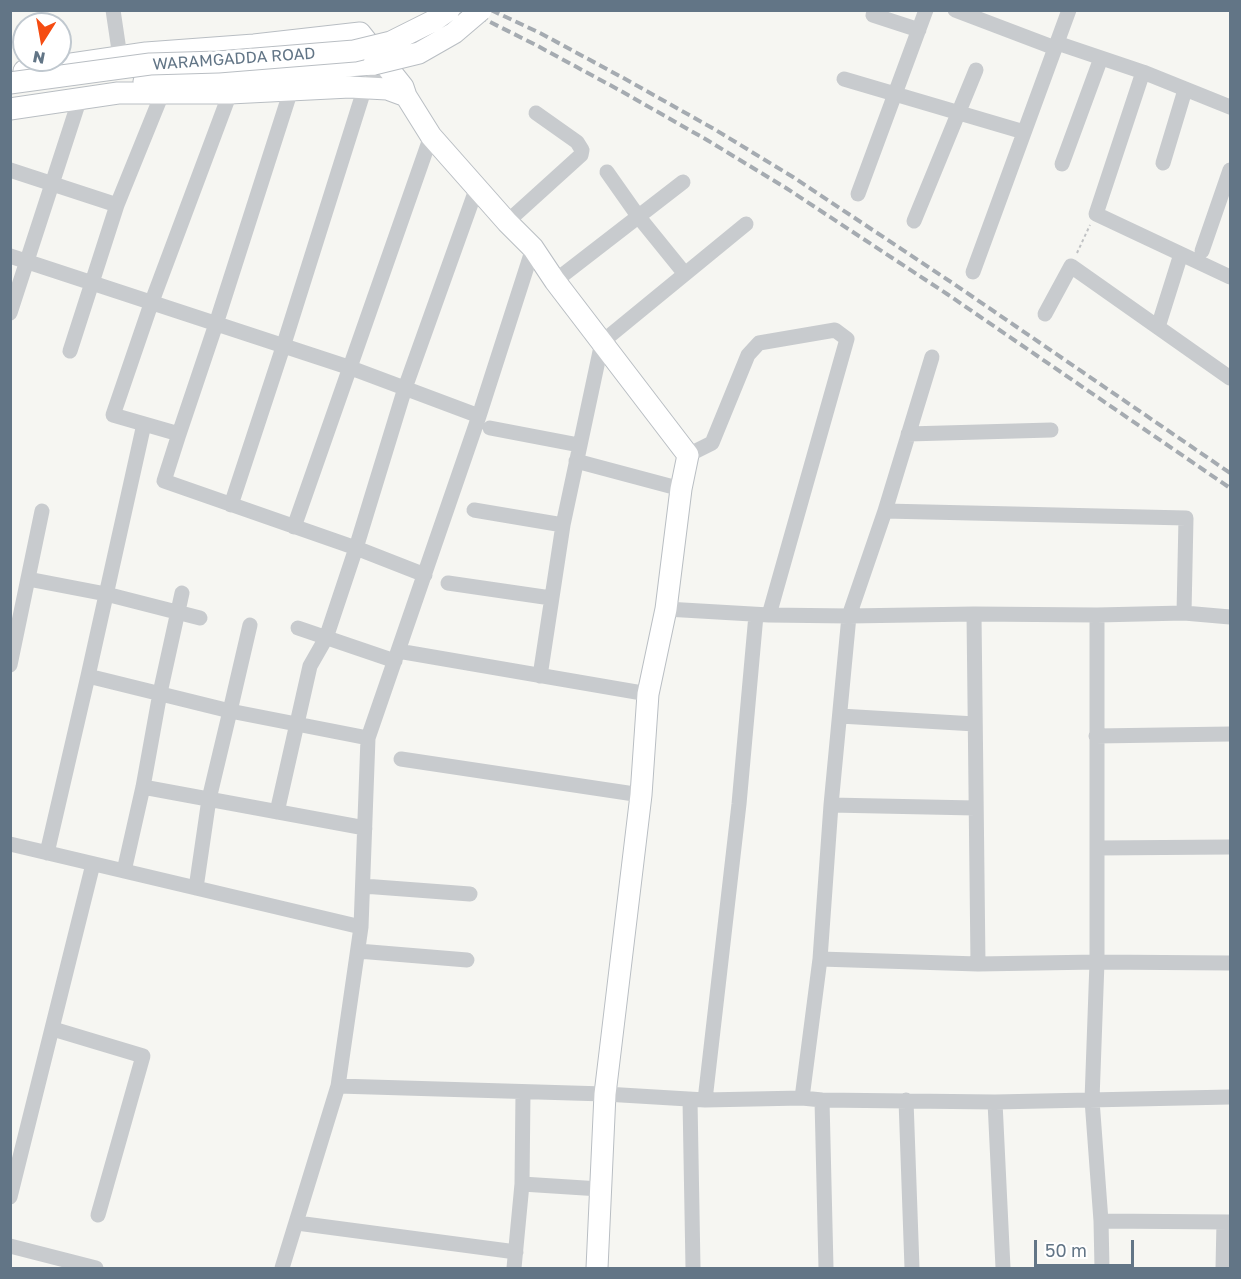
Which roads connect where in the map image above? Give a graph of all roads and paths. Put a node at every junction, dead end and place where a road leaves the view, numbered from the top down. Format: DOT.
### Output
graph roads {
  1 [pos="113,10"];
  2 [pos="449,10"];
  3 [pos="481,10"];
  4 [pos="926,10"];
  5 [pos="955,10"];
  6 [pos="1069,10"];
  7 [pos="873,15"];
  8 [pos="919,30"];
  9 [pos="1056,46"];
  10 [pos="120,57"];
  11 [pos="1101,58"];
  12 [pos="388,69"];
  13 [pos="976,70"];
  14 [pos="1143,72"];
  15 [pos="10,73"];
  16 [pos="844,79"];
  17 [pos="10,83"];
  18 [pos="365,87"];
  19 [pos="291,90"];
  20 [pos="1185,90"];
  21 [pos="230,93"];
  22 [pos="162,94"];
  23 [pos="896,94"];
  24 [pos="406,96"];
  25 [pos="10,98"];
  26 [pos="80,98"];
  27 [pos="1230,107"];
  28 [pos="10,109"];
  29 [pos="536,113"];
  30 [pos="959,113"];
  31 [pos="1024,132"];
  32 [pos="431,136"];
  33 [pos="1163,163"];
  34 [pos="1062,164"];
  35 [pos="10,170"];
  36 [pos="1230,170"];
  37 [pos="607,172"];
  38 [pos="683,182"];
  39 [pos="52,184"];
  40 [pos="477,187"];
  41 [pos="858,194"];
  42 [pos="117,205"];
  43 [pos="1096,214"];
  44 [pos="638,216"];
  45 [pos="507,222"];
  46 [pos="914,222"];
  47 [pos="747,224"];
  48 [pos="533,248"];
  49 [pos="1202,251"];
  50 [pos="1181,254"];
  51 [pos="10,256"];
  52 [pos="27,262"];
  53 [pos="1071,266"];
  54 [pos="973,272"];
  55 [pos="685,274"];
  56 [pos="1230,277"];
  57 [pos="555,281"];
  58 [pos="92,283"];
  59 [pos="152,304"];
  60 [pos="10,313"];
  61 [pos="1045,314"];
  62 [pos="216,324"];
  63 [pos="1158,327"];
  64 [pos="602,342"];
  65 [pos="283,347"];
  66 [pos="70,351"];
  67 [pos="932,357"];
  68 [pos="351,368"];
  69 [pos="1230,378"];
  70 [pos="405,388"];
  71 [pos="479,416"];
  72 [pos="144,424"];
  73 [pos="490,428"];
  74 [pos="1051,430"];
  75 [pos="178,434"];
  76 [pos="908,434"];
  77 [pos="579,445"];
  78 [pos="688,455"];
  79 [pos="576,461"];
  80 [pos="681,489"];
  81 [pos="231,505"];
  82 [pos="474,510"];
  83 [pos="42,511"];
  84 [pos="885,511"];
  85 [pos="563,525"];
  86 [pos="294,527"];
  87 [pos="356,548"];
  88 [pos="425,575"];
  89 [pos="28,579"];
  90 [pos="448,583"];
  91 [pos="182,592"];
  92 [pos="106,594"];
  93 [pos="551,598"];
  94 [pos="666,609"];
  95 [pos="177,612"];
  96 [pos="1184,613"];
  97 [pos="974,614"];
  98 [pos="763,615"];
  99 [pos="1097,615"];
  100 [pos="849,616"];
  101 [pos="1230,617"];
  102 [pos="200,618"];
  103 [pos="15,623"];
  104 [pos="250,625"];
  105 [pos="298,628"];
  106 [pos="326,638"];
  107 [pos="396,656"];
  108 [pos="10,665"];
  109 [pos="88,676"];
  110 [pos="540,676"];
  111 [pos="159,693"];
  112 [pos="648,694"];
  113 [pos="230,711"];
  114 [pos="840,716"];
  115 [pos="296,724"];
  116 [pos="975,724"];
  117 [pos="1230,734"];
  118 [pos="1096,736"];
  119 [pos="368,738"];
  120 [pos="401,759"];
  121 [pos="143,787"];
  122 [pos="641,795"];
  123 [pos="209,799"];
  124 [pos="831,805"];
  125 [pos="975,808"];
  126 [pos="277,812"];
  127 [pos="365,828"];
  128 [pos="10,844"];
  129 [pos="1230,847"];
  130 [pos="1097,848"];
  131 [pos="47,853"];
  132 [pos="93,864"];
  133 [pos="124,871"];
  134 [pos="363,886"];
  135 [pos="196,888"];
  136 [pos="470,894"];
  137 [pos="361,927"];
  138 [pos="358,951"];
  139 [pos="467,960"];
  140 [pos="820,960"];
  141 [pos="1097,962"];
  142 [pos="1230,963"];
  143 [pos="978,964"];
  144 [pos="52,1029"];
  145 [pos="338,1086"];
  146 [pos="523,1092"];
  147 [pos="605,1094"];
  148 [pos="1230,1097"];
  149 [pos="801,1098"];
  150 [pos="697,1100"];
  151 [pos="822,1100"];
  152 [pos="906,1100"];
  153 [pos="1092,1100"];
  154 [pos="995,1102"];
  155 [pos="522,1184"];
  156 [pos="600,1189"];
  157 [pos="10,1197"];
  158 [pos="98,1215"];
  159 [pos="1101,1221"];
  160 [pos="1227,1222"];
  161 [pos="297,1223"];
  162 [pos="10,1246"];
  163 [pos="516,1252"];
  164 [pos="96,1269"];
  165 [pos="282,1269"];
  166 [pos="514,1269"];
  167 [pos="597,1269"];
  168 [pos="693,1269"];
  169 [pos="826,1269"];
  170 [pos="912,1269"];
  171 [pos="1003,1269"];
  172 [pos="1102,1269"];
  173 [pos="1223,1269"];
  1 -- 10 [label="street"];
  2 -- 17 [label="street, WARAMGADDA ROAD, bridge"];
  3 -- 25 [label="street, bridge"];
  4 -- 8 [label="street"];
  5 -- 9 [label="street"];
  6 -- 9 [label="street"];
  7 -- 8 [label="street"];
  8 -- 23 [label="street"];
  9 -- 11 [label="street"];
  9 -- 31 [label="street"];
  10 -- 12 [label="street"];
  10 -- 15 [label="street"];
  11 -- 14 [label="street"];
  11 -- 34 [label="street"];
  12 -- 18 [label="street"];
  12 -- 24 [label="street"];
  13 -- 30 [label="street"];
  14 -- 20 [label="street"];
  14 -- 43 [label="street"];
  16 -- 23 [label="street"];
  18 -- 19 [label="street"];
  18 -- 24 [label="street"];
  18 -- 65 [label="street"];
  19 -- 21 [label="street"];
  19 -- 62 [label="street"];
  20 -- 27 [label="street"];
  20 -- 33 [label="street"];
  21 -- 22 [label="street"];
  21 -- 59 [label="street"];
  22 -- 26 [label="street"];
  22 -- 42 [label="street"];
  23 -- 30 [label="street"];
  23 -- 41 [label="street"];
  24 -- 32 [label="street"];
  26 -- 28 [label="street"];
  26 -- 39 [label="street"];
  29 -- 45 [label="street"];
  30 -- 31 [label="street"];
  30 -- 46 [label="street"];
  31 -- 54 [label="street"];
  32 -- 40 [label="street"];
  32 -- 68 [label="street"];
  35 -- 39 [label="street"];
  36 -- 49 [label="street"];
  37 -- 44 [label="street"];
  38 -- 44 [label="street"];
  39 -- 42 [label="street"];
  39 -- 52 [label="street"];
  40 -- 45 [label="street"];
  40 -- 70 [label="street"];
  42 -- 58 [label="street"];
  43 -- 50 [label="street"];
  43 -- 53 [label="path"];
  44 -- 55 [label="street"];
  44 -- 57 [label="street"];
  45 -- 48 [label="street"];
  47 -- 55 [label="street"];
  48 -- 57 [label="street"];
  48 -- 71 [label="street"];
  50 -- 56 [label="street"];
  50 -- 63 [label="street"];
  51 -- 52 [label="street"];
  52 -- 58 [label="street"];
  52 -- 60 [label="street"];
  53 -- 61 [label="street"];
  53 -- 63 [label="street"];
  55 -- 64 [label="street"];
  57 -- 64 [label="street"];
  58 -- 59 [label="street"];
  58 -- 66 [label="street"];
  59 -- 62 [label="street"];
  59 -- 72 [label="street"];
  62 -- 65 [label="street"];
  62 -- 75 [label="street"];
  63 -- 69 [label="street"];
  64 -- 77 [label="street"];
  64 -- 78 [label="street"];
  65 -- 68 [label="street"];
  65 -- 81 [label="street"];
  67 -- 76 [label="street"];
  68 -- 70 [label="street"];
  68 -- 86 [label="street"];
  70 -- 71 [label="street"];
  70 -- 87 [label="street"];
  71 -- 88 [label="street"];
  72 -- 75 [label="street"];
  72 -- 92 [label="street"];
  73 -- 77 [label="street"];
  74 -- 76 [label="street"];
  75 -- 81 [label="street"];
  76 -- 84 [label="street"];
  77 -- 79 [label="street"];
  78 -- 80 [label="street"];
  78 -- 98 [label="street"];
  79 -- 80 [label="street"];
  79 -- 85 [label="street"];
  80 -- 94 [label="street"];
  81 -- 86 [label="street"];
  82 -- 85 [label="street"];
  83 -- 89 [label="street"];
  84 -- 96 [label="street"];
  84 -- 100 [label="street"];
  85 -- 93 [label="street"];
  86 -- 87 [label="street"];
  87 -- 88 [label="street"];
  87 -- 106 [label="street"];
  88 -- 107 [label="street"];
  89 -- 92 [label="street"];
  89 -- 103 [label="street"];
  90 -- 93 [label="street"];
  91 -- 95 [label="street"];
  92 -- 95 [label="street"];
  92 -- 109 [label="street"];
  93 -- 110 [label="street"];
  94 -- 98 [label="street"];
  94 -- 112 [label="street"];
  95 -- 102 [label="street"];
  95 -- 111 [label="street"];
  96 -- 99 [label="street"];
  96 -- 101 [label="street"];
  97 -- 99 [label="street"];
  97 -- 100 [label="street"];
  97 -- 116 [label="street"];
  98 -- 100 [label="street"];
  98 -- 150 [label="street"];
  99 -- 118 [label="street"];
  100 -- 114 [label="street"];
  103 -- 108 [label="street"];
  104 -- 113 [label="street"];
  105 -- 106 [label="street"];
  106 -- 107 [label="street"];
  106 -- 115 [label="street"];
  107 -- 110 [label="street"];
  107 -- 119 [label="street"];
  109 -- 111 [label="street"];
  109 -- 131 [label="street"];
  110 -- 112 [label="street"];
  111 -- 113 [label="street"];
  111 -- 121 [label="street"];
  112 -- 122 [label="street"];
  113 -- 115 [label="street"];
  113 -- 123 [label="street"];
  114 -- 116 [label="street"];
  114 -- 124 [label="street"];
  115 -- 119 [label="street"];
  115 -- 126 [label="street"];
  116 -- 125 [label="street"];
  117 -- 118 [label="street"];
  118 -- 130 [label="street"];
  119 -- 127 [label="street"];
  120 -- 122 [label="street"];
  121 -- 123 [label="street"];
  121 -- 133 [label="street"];
  122 -- 147 [label="street"];
  123 -- 126 [label="street"];
  123 -- 135 [label="street"];
  124 -- 125 [label="street"];
  124 -- 140 [label="street"];
  125 -- 143 [label="street"];
  126 -- 127 [label="street"];
  127 -- 134 [label="street"];
  128 -- 131 [label="street"];
  129 -- 130 [label="street"];
  130 -- 141 [label="street"];
  131 -- 132 [label="street"];
  132 -- 133 [label="street"];
  132 -- 144 [label="street"];
  133 -- 135 [label="street"];
  134 -- 136 [label="street"];
  134 -- 137 [label="street"];
  135 -- 137 [label="street"];
  137 -- 138 [label="street"];
  138 -- 139 [label="street"];
  138 -- 145 [label="street"];
  140 -- 143 [label="street"];
  140 -- 149 [label="street"];
  141 -- 142 [label="street"];
  141 -- 143 [label="street"];
  141 -- 153 [label="street"];
  144 -- 157 [label="street"];
  144 -- 158 [label="street"];
  145 -- 146 [label="street"];
  145 -- 161 [label="street"];
  146 -- 147 [label="street"];
  146 -- 155 [label="street"];
  147 -- 150 [label="street"];
  147 -- 156 [label="street"];
  148 -- 153 [label="street"];
  149 -- 150 [label="street"];
  149 -- 151 [label="street"];
  150 -- 168 [label="street"];
  151 -- 152 [label="street"];
  151 -- 169 [label="street"];
  152 -- 154 [label="street"];
  152 -- 170 [label="street"];
  153 -- 154 [label="street"];
  153 -- 159 [label="street"];
  154 -- 171 [label="street"];
  155 -- 156 [label="street"];
  155 -- 163 [label="street"];
  156 -- 167 [label="street"];
  159 -- 160 [label="street"];
  159 -- 172 [label="street"];
  160 -- 173 [label="street"];
  161 -- 163 [label="street"];
  161 -- 165 [label="street"];
  162 -- 164 [label="street"];
  163 -- 166 [label="street"];
}
